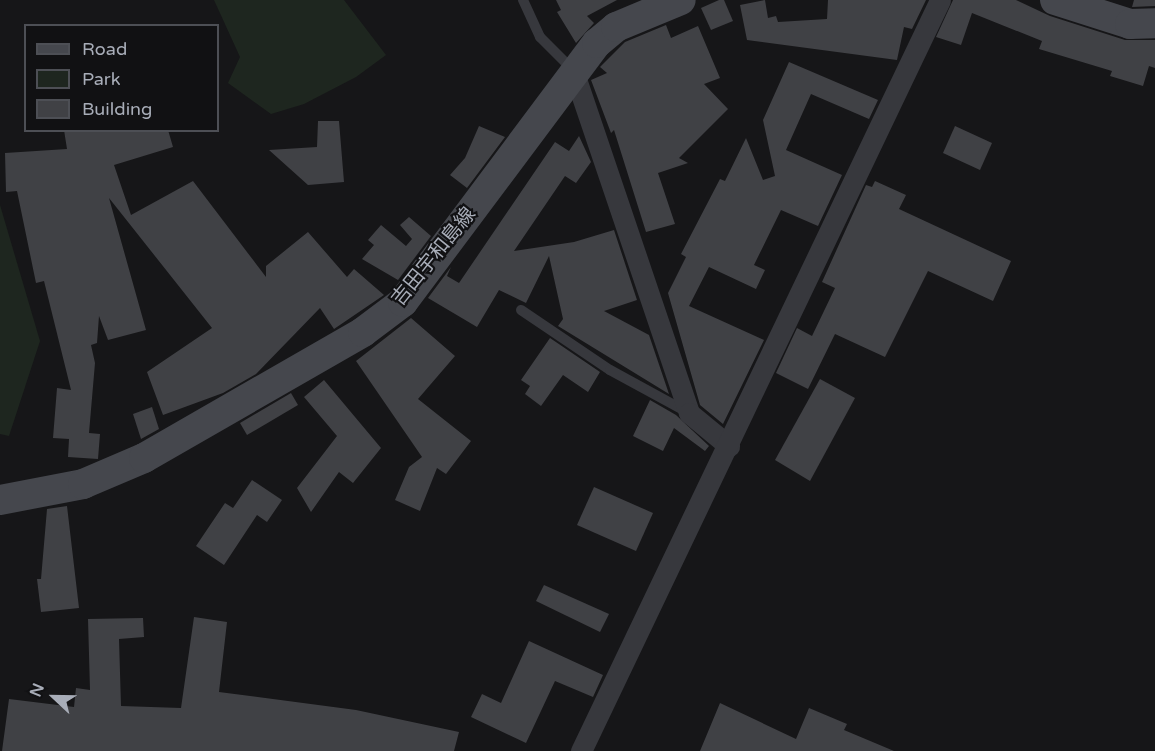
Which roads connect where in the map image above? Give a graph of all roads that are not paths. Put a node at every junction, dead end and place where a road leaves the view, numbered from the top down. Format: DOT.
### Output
graph roads {
  1 [pos="523,0"];
  2 [pos="681,0"];
  3 [pos="940,0"];
  4 [pos="1055,0"];
  5 [pos="1155,23"];
  6 [pos="573,70"];
  7 [pos="521,310"];
  8 [pos="689,413"];
  9 [pos="729,446"];
  10 [pos="0,500"];
  11 [pos="581,751"];
  1 -- 6 [label="lane"];
  2 -- 6 [label="main road, 吉田宇和島線"];
  3 -- 9 [label="street"];
  4 -- 5 [label="main road"];
  6 -- 8 [label="street"];
  6 -- 10 [label="main road, 吉田宇和島線"];
  7 -- 8 [label="lane"];
  8 -- 9 [label="street"];
  9 -- 11 [label="street"];
}
